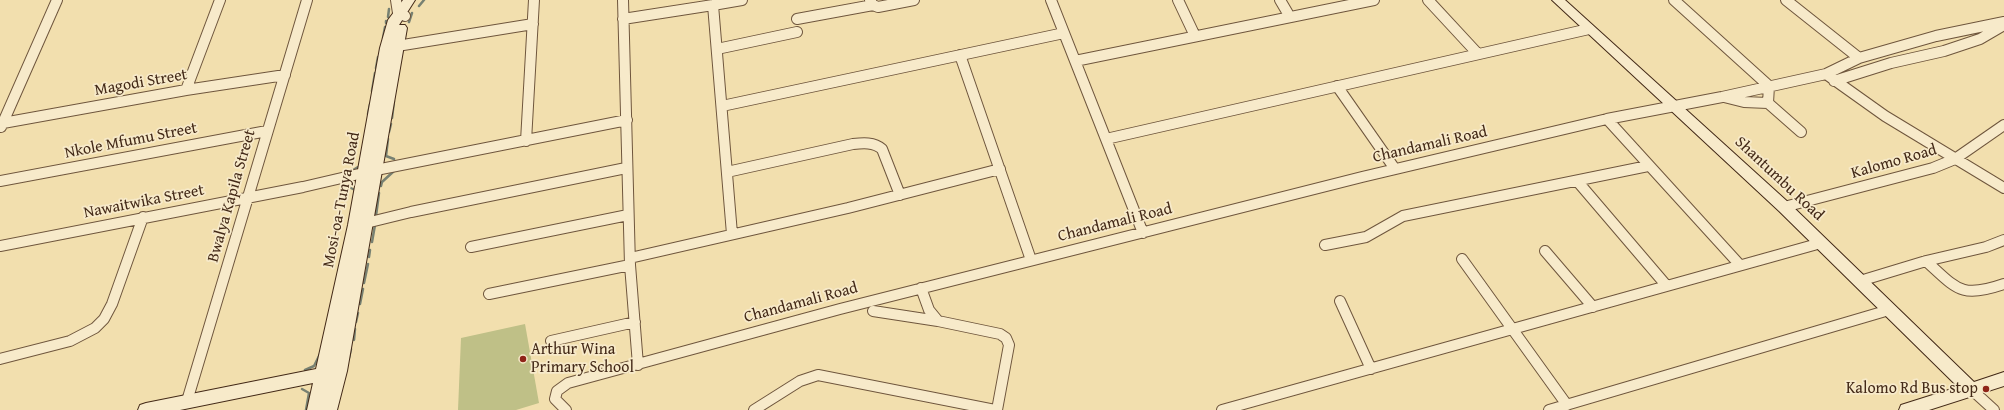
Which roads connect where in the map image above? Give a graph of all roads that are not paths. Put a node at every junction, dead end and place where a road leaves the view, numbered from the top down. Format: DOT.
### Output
graph roads {
  1 [pos="57,0"];
  2 [pos="220,0"];
  3 [pos="307,0"];
  4 [pos="409,0"];
  5 [pos="417,0"];
  6 [pos="534,0"];
  7 [pos="623,0"];
  8 [pos="742,0"];
  9 [pos="914,0"];
  10 [pos="1052,0"];
  11 [pos="1178,0"];
  12 [pos="1280,0"];
  13 [pos="1374,0"];
  14 [pos="1428,0"];
  15 [pos="1558,0"];
  16 [pos="1674,0"];
  17 [pos="1786,0"];
  18 [pos="872,2"];
  19 [pos="1348,2"];
  20 [pos="713,5"];
  21 [pos="400,10"];
  22 [pos="1290,17"];
  23 [pos="797,19"];
  24 [pos="623,20"];
  25 [pos="533,24"];
  26 [pos="2004,24"];
  27 [pos="1589,29"];
  28 [pos="797,32"];
  29 [pos="1064,33"];
  30 [pos="1195,36"];
  31 [pos="397,46"];
  32 [pos="717,49"];
  33 [pos="1478,54"];
  34 [pos="960,55"];
  35 [pos="1859,58"];
  36 [pos="1075,61"];
  37 [pos="1826,74"];
  38 [pos="285,75"];
  39 [pos="1834,81"];
  40 [pos="1337,86"];
  41 [pos="1769,86"];
  42 [pos="186,90"];
  43 [pos="1722,97"];
  44 [pos="1768,103"];
  45 [pos="1673,105"];
  46 [pos="722,106"];
  47 [pos="1607,119"];
  48 [pos="627,120"];
  49 [pos="2004,125"];
  50 [pos="1,126"];
  51 [pos="268,131"];
  52 [pos="1801,132"];
  53 [pos="1106,139"];
  54 [pos="526,141"];
  55 [pos="1955,159"];
  56 [pos="1648,166"];
  57 [pos="626,168"];
  58 [pos="1000,169"];
  59 [pos="1395,169"];
  60 [pos="370,172"];
  61 [pos="727,172"];
  62 [pos="0,181"];
  63 [pos="1578,182"];
  64 [pos="2004,188"];
  65 [pos="900,195"];
  66 [pos="249,198"];
  67 [pos="1784,207"];
  68 [pos="628,215"];
  69 [pos="143,217"];
  70 [pos="366,223"];
  71 [pos="1143,233"];
  72 [pos="732,234"];
  73 [pos="2004,240"];
  74 [pos="1821,243"];
  75 [pos="1325,245"];
  76 [pos="0,246"];
  77 [pos="471,247"];
  78 [pos="1545,251"];
  79 [pos="1462,259"];
  80 [pos="1031,260"];
  81 [pos="630,261"];
  82 [pos="1926,261"];
  83 [pos="1739,264"];
  84 [pos="1860,281"];
  85 [pos="2004,284"];
  86 [pos="1666,285"];
  87 [pos="921,288"];
  88 [pos="490,294"];
  89 [pos="1340,301"];
  90 [pos="1593,307"];
  91 [pos="1889,310"];
  92 [pos="872,311"];
  93 [pos="938,320"];
  94 [pos="635,322"];
  95 [pos="1512,329"];
  96 [pos="551,341"];
  97 [pos="0,359"];
  98 [pos="638,365"];
  99 [pos="1371,369"];
  100 [pos="331,372"];
  101 [pos="2004,379"];
  102 [pos="1971,389"];
  103 [pos="187,401"];
  104 [pos="1567,405"];
  105 [pos="146,410"];
  106 [pos="315,410"];
  107 [pos="329,410"];
  108 [pos="566,410"];
  109 [pos="754,410"];
  110 [pos="996,410"];
  111 [pos="1222,410"];
  112 [pos="1549,410"];
  113 [pos="1908,410"];
  114 [pos="1994,410"];
  1 -- 50 [label="street"];
  2 -- 42 [label="street"];
  3 -- 38 [label="street, Bwalya Kapila Street"];
  4 -- 21 [label="main road, Mosi-oa-Tunya Road"];
  5 -- 21 [label="main road, Mosi-oa-Tunya Road"];
  6 -- 25 [label="street"];
  7 -- 24 [label="street"];
  8 -- 20 [label="street"];
  9 -- 18 [label="street"];
  10 -- 29 [label="street"];
  11 -- 30 [label="street"];
  12 -- 22 [label="street"];
  13 -- 19 [label="street"];
  14 -- 33 [label="street"];
  15 -- 27 [label="main road, Shantumbu Road"];
  16 -- 41 [label="street"];
  17 -- 35 [label="street"];
  18 -- 23 [label="street"];
  19 -- 22 [label="street"];
  20 -- 24 [label="street"];
  20 -- 32 [label="street"];
  21 -- 31 [label="main road, Mosi-oa-Tunya Road"];
  21 -- 60 [label="main road, Mosi-oa-Tunya Road"];
  22 -- 30 [label="street"];
  24 -- 48 [label="street"];
  25 -- 31 [label="street"];
  25 -- 54 [label="street"];
  26 -- 35 [label="street, Chandamali Road"];
  26 -- 39 [label="street"];
  27 -- 33 [label="street"];
  27 -- 45 [label="main road, Shantumbu Road"];
  28 -- 32 [label="street"];
  29 -- 34 [label="street"];
  29 -- 36 [label="street"];
  30 -- 36 [label="street"];
  31 -- 60 [label="main road, Mosi-oa-Tunya Road"];
  32 -- 46 [label="street"];
  33 -- 40 [label="street"];
  34 -- 46 [label="street"];
  34 -- 58 [label="street"];
  35 -- 37 [label="street, Chandamali Road"];
  36 -- 53 [label="street"];
  37 -- 39 [label="street"];
  37 -- 41 [label="street, Chandamali Road"];
  38 -- 42 [label="street, Magodi Street"];
  38 -- 51 [label="street, Bwalya Kapila Street"];
  39 -- 55 [label="street"];
  40 -- 53 [label="street"];
  40 -- 59 [label="street"];
  41 -- 43 [label="street, Chandamali Road"];
  41 -- 44 [label="street"];
  42 -- 50 [label="street, Magodi Street"];
  43 -- 44 [label="street"];
  43 -- 45 [label="street, Chandamali Road"];
  44 -- 52 [label="street"];
  45 -- 47 [label="street, Chandamali Road"];
  45 -- 67 [label="main road, Shantumbu Road"];
  46 -- 61 [label="street"];
  47 -- 56 [label="street"];
  47 -- 59 [label="street, Chandamali Road"];
  48 -- 54 [label="street, Nawaitwika Street"];
  48 -- 57 [label="street"];
  49 -- 55 [label="street, Kalomo Road"];
  51 -- 62 [label="street, Nkole Mfumu Street"];
  51 -- 66 [label="street, Bwalya Kapila Street"];
  53 -- 71 [label="street"];
  54 -- 60 [label="street, Nawaitwika Street"];
  55 -- 64 [label="street"];
  55 -- 67 [label="street, Kalomo Road"];
  56 -- 63 [label="street"];
  56 -- 83 [label="street"];
  57 -- 68 [label="street"];
  57 -- 70 [label="street"];
  58 -- 65 [label="street"];
  58 -- 80 [label="street"];
  59 -- 71 [label="street, Chandamali Road"];
  60 -- 66 [label="street, Nawaitwika Street"];
  60 -- 70 [label="main road, Mosi-oa-Tunya Road"];
  60 -- 100 [label="main road, Mosi-oa-Tunya Road"];
  61 -- 65 [label="street"];
  61 -- 72 [label="street"];
  63 -- 75 [label="street"];
  63 -- 86 [label="street"];
  65 -- 72 [label="street"];
  66 -- 69 [label="street, Nawaitwika Street"];
  66 -- 103 [label="street, Bwalya Kapila Street"];
  67 -- 74 [label="main road, Shantumbu Road"];
  68 -- 77 [label="street"];
  68 -- 81 [label="street"];
  69 -- 76 [label="street, Nawaitwika Street"];
  69 -- 97 [label="street"];
  70 -- 100 [label="main road, Mosi-oa-Tunya Road"];
  71 -- 80 [label="street, Chandamali Road"];
  72 -- 81 [label="street"];
  73 -- 82 [label="street"];
  74 -- 83 [label="street"];
  74 -- 84 [label="main road, Shantumbu Road"];
  78 -- 90 [label="street"];
  79 -- 95 [label="street"];
  80 -- 87 [label="street, Chandamali Road"];
  81 -- 88 [label="street"];
  81 -- 94 [label="street"];
  82 -- 84 [label="street"];
  82 -- 85 [label="street"];
  83 -- 86 [label="street"];
  84 -- 91 [label="main road, Shantumbu Road"];
  86 -- 90 [label="street"];
  87 -- 93 [label="street"];
  87 -- 98 [label="street, Chandamali Road"];
  89 -- 99 [label="street"];
  90 -- 95 [label="street"];
  91 -- 102 [label="main road, Shantumbu Road"];
  91 -- 104 [label="street"];
  92 -- 93 [label="street"];
  93 -- 110 [label="street"];
  94 -- 96 [label="street"];
  94 -- 98 [label="street"];
  95 -- 99 [label="street"];
  95 -- 104 [label="street"];
  98 -- 108 [label="street, Chandamali Road"];
  99 -- 111 [label="street"];
  100 -- 103 [label="main road"];
  100 -- 106 [label="main road, Mosi-oa-Tunya Road"];
  100 -- 107 [label="main road, Mosi-oa-Tunya Road"];
  101 -- 102 [label="main road"];
  102 -- 113 [label="main road"];
  102 -- 114 [label="street"];
  103 -- 105 [label="main road"];
  104 -- 112 [label="street"];
  109 -- 110 [label="street"];
}
